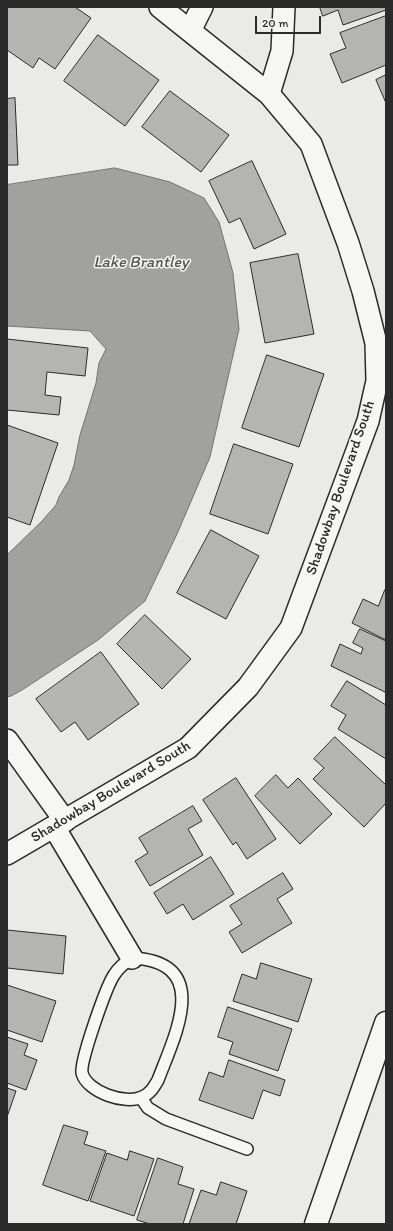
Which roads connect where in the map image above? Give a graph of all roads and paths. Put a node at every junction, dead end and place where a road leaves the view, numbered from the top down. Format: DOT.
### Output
graph roads {
  1 [pos="160,7"];
  2 [pos="202,7"];
  3 [pos="284,7"];
  4 [pos="190,31"];
  5 [pos="269,94"];
  6 [pos="7,740"];
  7 [pos="59,824"];
  8 [pos="7,854"];
  9 [pos="132,958"];
  10 [pos="386,1023"];
  11 [pos="141,1098"];
  12 [pos="247,1150"];
  13 [pos="316,1224"];
  1 -- 4 [label="street, Shadowbay Boulevard South"];
  2 -- 4 [label="street"];
  3 -- 5 [label="street"];
  4 -- 5 [label="street, Shadowbay Boulevard South"];
  5 -- 7 [label="street, Shadowbay Boulevard South"];
  6 -- 7 [label="street"];
  7 -- 8 [label="street, Shadowbay Boulevard South"];
  7 -- 9 [label="street"];
  9 -- 11 [label="lane"];
  9 -- 11 [label="lane"];
  10 -- 13 [label="street"];
  11 -- 12 [label="lane"];
}
